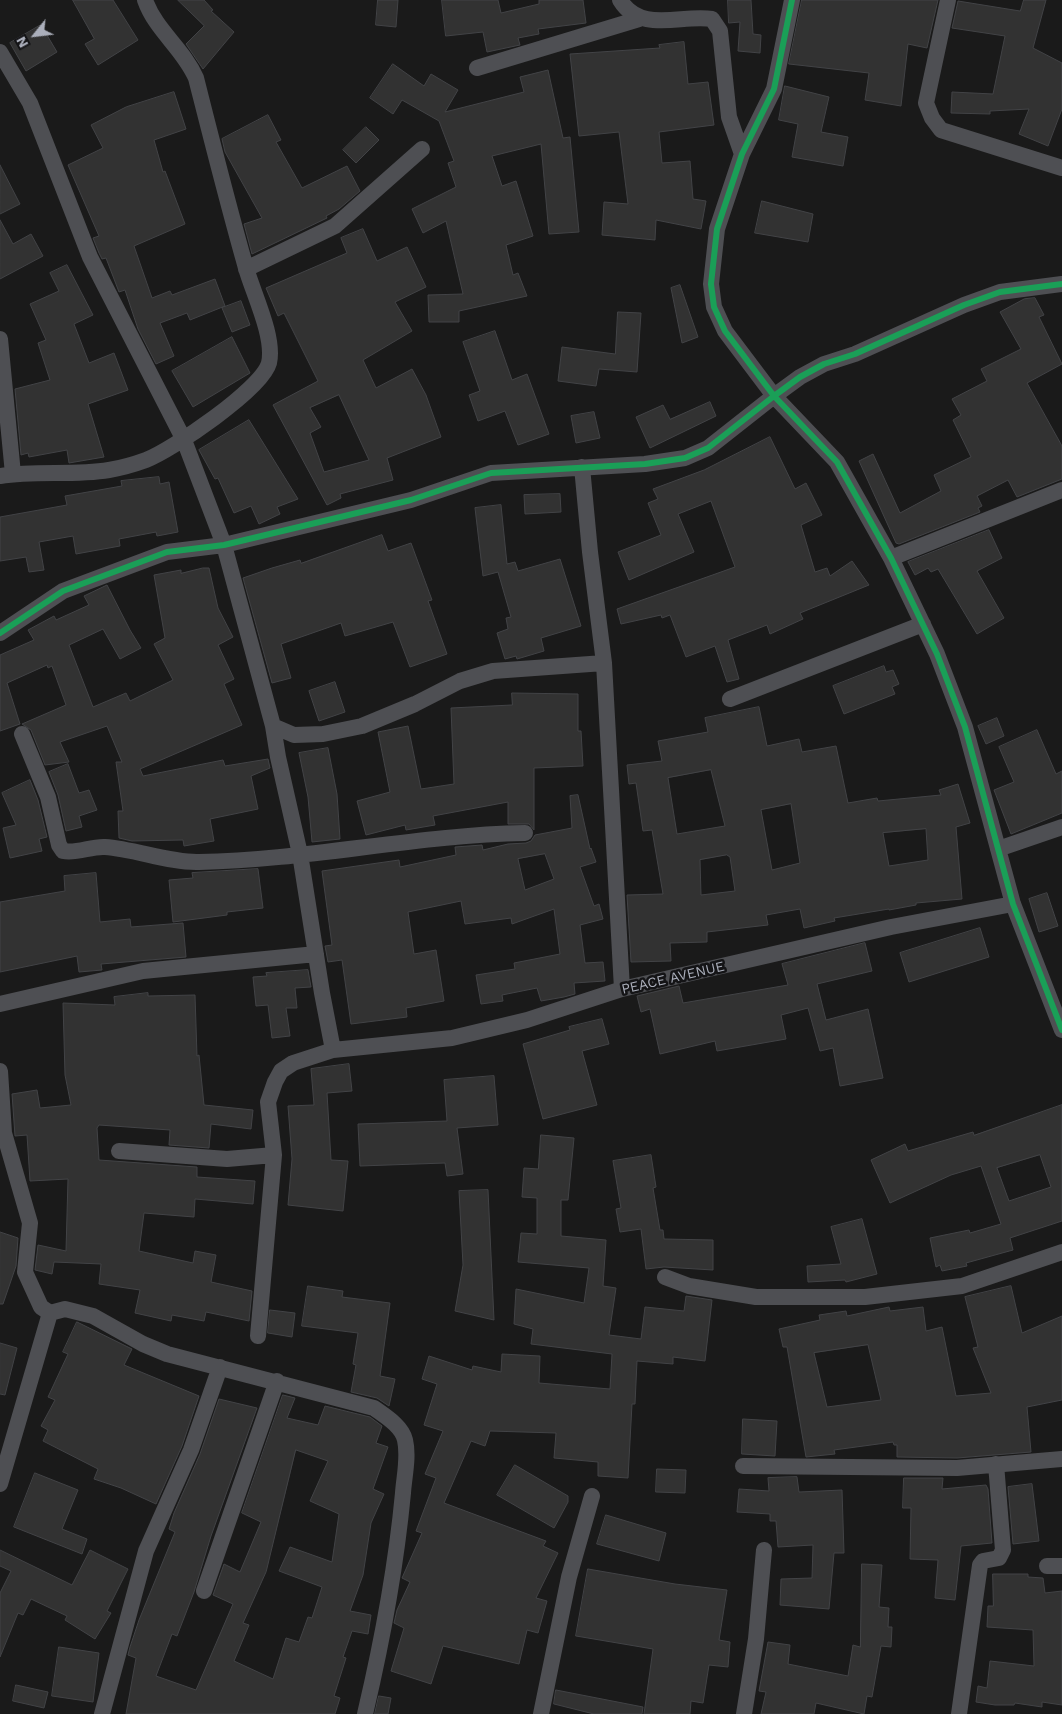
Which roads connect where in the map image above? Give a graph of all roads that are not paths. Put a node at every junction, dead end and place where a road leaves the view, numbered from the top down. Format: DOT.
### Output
graph roads {
  1 [pos="145,0"];
  2 [pos="620,0"];
  3 [pos="792,0"];
  4 [pos="948,0"];
  5 [pos="639,19"];
  6 [pos="0,52"];
  7 [pos="477,68"];
  8 [pos="422,149"];
  9 [pos="742,154"];
  10 [pos="1062,168"];
  11 [pos="246,269"];
  12 [pos="1062,284"];
  13 [pos="0,339"];
  14 [pos="774,396"];
  15 [pos="184,440"];
  16 [pos="582,467"];
  17 [pos="6,475"];
  18 [pos="1062,490"];
  19 [pos="224,545"];
  20 [pos="891,558"];
  21 [pos="923,624"];
  22 [pos="0,633"];
  23 [pos="604,663"];
  24 [pos="730,699"];
  25 [pos="273,726"];
  26 [pos="22,734"];
  27 [pos="1062,827"];
  28 [pos="525,833"];
  29 [pos="998,849"];
  30 [pos="300,854"];
  31 [pos="1013,904"];
  32 [pos="316,954"];
  33 [pos="622,990"];
  34 [pos="0,1004"];
  35 [pos="1061,1024"];
  36 [pos="333,1050"];
  37 [pos="0,1071"];
  38 [pos="119,1151"];
  39 [pos="274,1155"];
  40 [pos="1062,1252"];
  41 [pos="665,1277"];
  42 [pos="50,1313"];
  43 [pos="258,1336"];
  44 [pos="220,1367"];
  45 [pos="277,1381"];
  46 [pos="6,1442"];
  47 [pos="1062,1459"];
  48 [pos="996,1464"];
  49 [pos="743,1466"];
  50 [pos="0,1484"];
  51 [pos="592,1496"];
  52 [pos="764,1550"];
  53 [pos="204,1591"];
  54 [pos="102,1714"];
  55 [pos="365,1714"];
  56 [pos="541,1714"];
  57 [pos="744,1714"];
  58 [pos="959,1714"];
  1 -- 11 [label="street"];
  2 -- 5 [label="street"];
  3 -- 9 [label="street"];
  4 -- 10 [label="street"];
  5 -- 7 [label="street"];
  5 -- 9 [label="street"];
  6 -- 15 [label="street"];
  8 -- 11 [label="street"];
  9 -- 14 [label="street"];
  11 -- 15 [label="street"];
  12 -- 14 [label="street"];
  13 -- 17 [label="street"];
  14 -- 16 [label="street"];
  14 -- 20 [label="street"];
  15 -- 17 [label="street"];
  15 -- 19 [label="street"];
  16 -- 19 [label="street"];
  16 -- 23 [label="street"];
  18 -- 20 [label="street"];
  19 -- 22 [label="street"];
  19 -- 25 [label="street"];
  20 -- 21 [label="street"];
  21 -- 24 [label="street"];
  21 -- 29 [label="street"];
  23 -- 25 [label="street"];
  23 -- 33 [label="street"];
  25 -- 30 [label="street"];
  26 -- 30 [label="street"];
  27 -- 29 [label="street"];
  28 -- 30 [label="street"];
  29 -- 31 [label="street"];
  30 -- 32 [label="street"];
  31 -- 33 [label="street, PEACE AVENUE"];
  31 -- 35 [label="street"];
  32 -- 34 [label="street"];
  32 -- 36 [label="street"];
  33 -- 36 [label="street, PEACE AVENUE"];
  36 -- 39 [label="street, PEACE AVENUE"];
  37 -- 42 [label="street"];
  38 -- 39 [label="street"];
  39 -- 43 [label="street, PEACE AVENUE"];
  40 -- 41 [label="street"];
  42 -- 44 [label="street"];
  42 -- 46 [label="street"];
  44 -- 45 [label="street"];
  44 -- 54 [label="street"];
  45 -- 53 [label="street"];
  45 -- 55 [label="street"];
  46 -- 50 [label="street"];
  47 -- 48 [label="street"];
  48 -- 49 [label="street"];
  48 -- 58 [label="street"];
  51 -- 56 [label="street"];
  52 -- 57 [label="street"];
}
